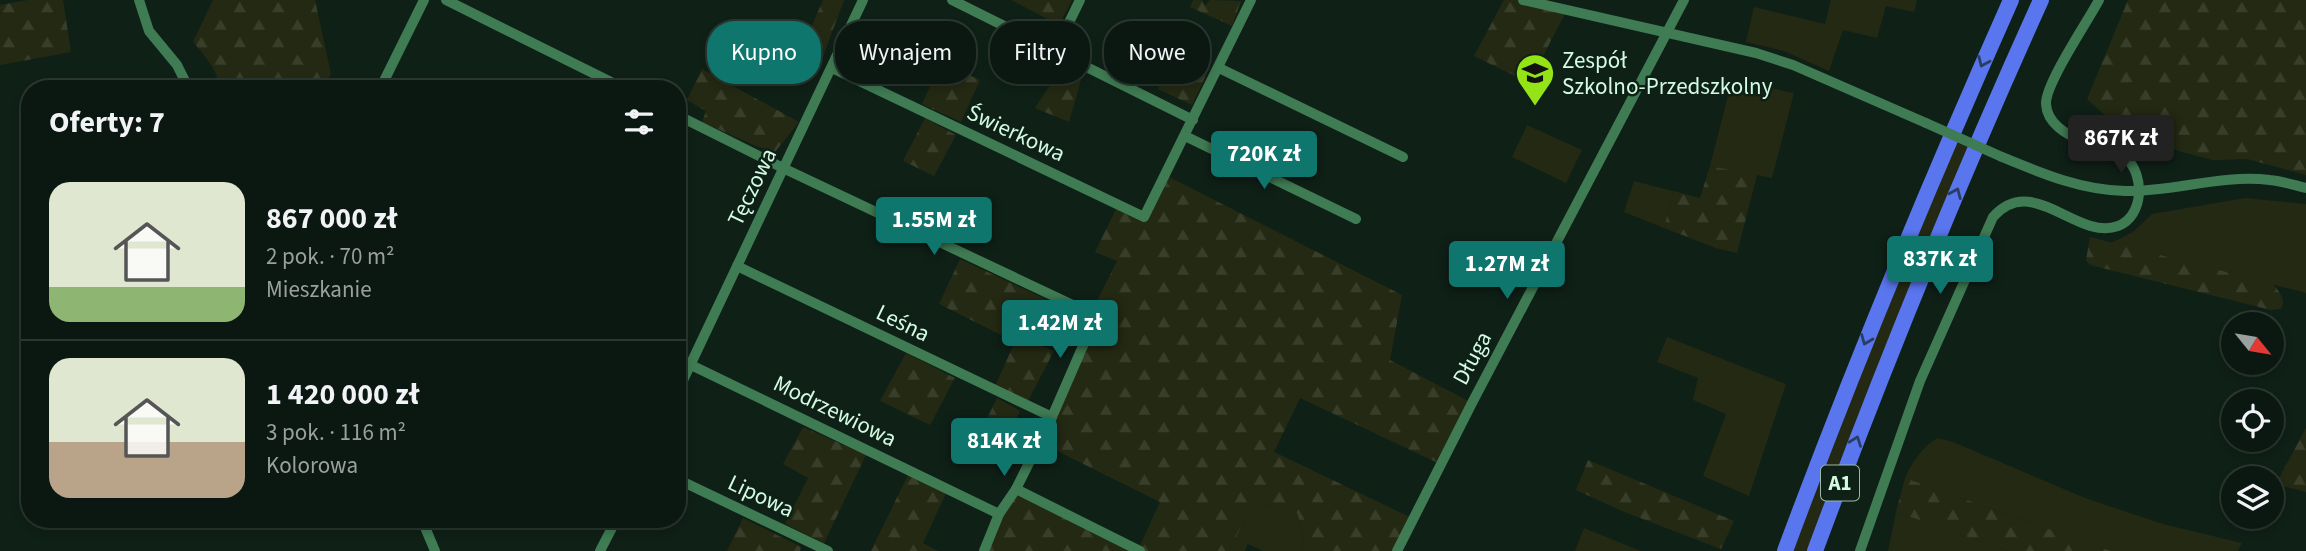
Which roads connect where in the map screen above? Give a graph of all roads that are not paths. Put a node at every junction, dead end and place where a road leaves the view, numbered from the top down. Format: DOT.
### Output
graph roads {
  1 [pos="139,0"];
  2 [pos="425,0"];
  3 [pos="446,0"];
  4 [pos="863,0"];
  5 [pos="952,0"];
  6 [pos="1080,0"];
  7 [pos="1251,0"];
  8 [pos="1523,0"];
  9 [pos="1684,0"];
  10 [pos="2011,0"];
  11 [pos="2041,0"];
  12 [pos="2099,0"];
  13 [pos="994,21"];
  14 [pos="1070,21"];
  15 [pos="1666,33"];
  16 [pos="832,68"];
  17 [pos="1090,68"];
  18 [pos="1219,68"];
  19 [pos="184,80"];
  20 [pos="385,80"];
  21 [pos="607,80"];
  22 [pos="686,120"];
  23 [pos="1194,120"];
  24 [pos="1185,136"];
  25 [pos="1403,157"];
  26 [pos="785,169"];
  27 [pos="2306,188"];
  28 [pos="2139,191"];
  29 [pos="1356,219"];
  30 [pos="737,267"];
  31 [pos="691,365"];
  32 [pos="686,375"];
  33 [pos="1052,417"];
  34 [pos="686,484"];
  35 [pos="1016,489"];
  36 [pos="999,514"];
  37 [pos="425,528"];
  38 [pos="612,528"];
  39 [pos="435,551"];
  40 [pos="600,551"];
  41 [pos="828,551"];
  42 [pos="984,551"];
  43 [pos="1140,551"];
  44 [pos="1397,551"];
  45 [pos="1785,551"];
  46 [pos="1815,551"];
  47 [pos="1860,551"];
  1 -- 19 [label="street"];
  2 -- 20 [label="street"];
  3 -- 21 [label="street"];
  4 -- 16 [label="street, Tęczowa"];
  5 -- 13 [label="street"];
  6 -- 14 [label="street"];
  7 -- 18 [label="street"];
  8 -- 15 [label="street"];
  9 -- 15 [label="street, Długa"];
  10 -- 45 [label="highway, A1, one-way"];
  46 -- 11 [label="highway, A1, one-way"];
  12 -- 28 [label="street"];
  15 -- 28 [label="street, bridge"];
  15 -- 44 [label="street, Długa"];
  16 -- 24 [label="street, Świerkowa"];
  16 -- 26 [label="street, Tęczowa"];
  17 -- 23 [label="street"];
  18 -- 23 [label="street"];
  18 -- 25 [label="street"];
  22 -- 26 [label="street"];
  23 -- 24 [label="street"];
  24 -- 29 [label="street"];
  26 -- 30 [label="street, Tęczowa"];
  26 -- 33 [label="street"];
  27 -- 28 [label="street"];
  28 -- 47 [label="street"];
  30 -- 31 [label="street, Tęczowa"];
  30 -- 33 [label="street, Leśna"];
  31 -- 32 [label="street, Tęczowa"];
  31 -- 36 [label="street, Modrzewiowa"];
  33 -- 35 [label="street"];
  34 -- 41 [label="street, Lipowa"];
  35 -- 36 [label="street"];
  35 -- 43 [label="street"];
  36 -- 42 [label="street"];
  37 -- 39 [label="street"];
  38 -- 40 [label="street"];
}
